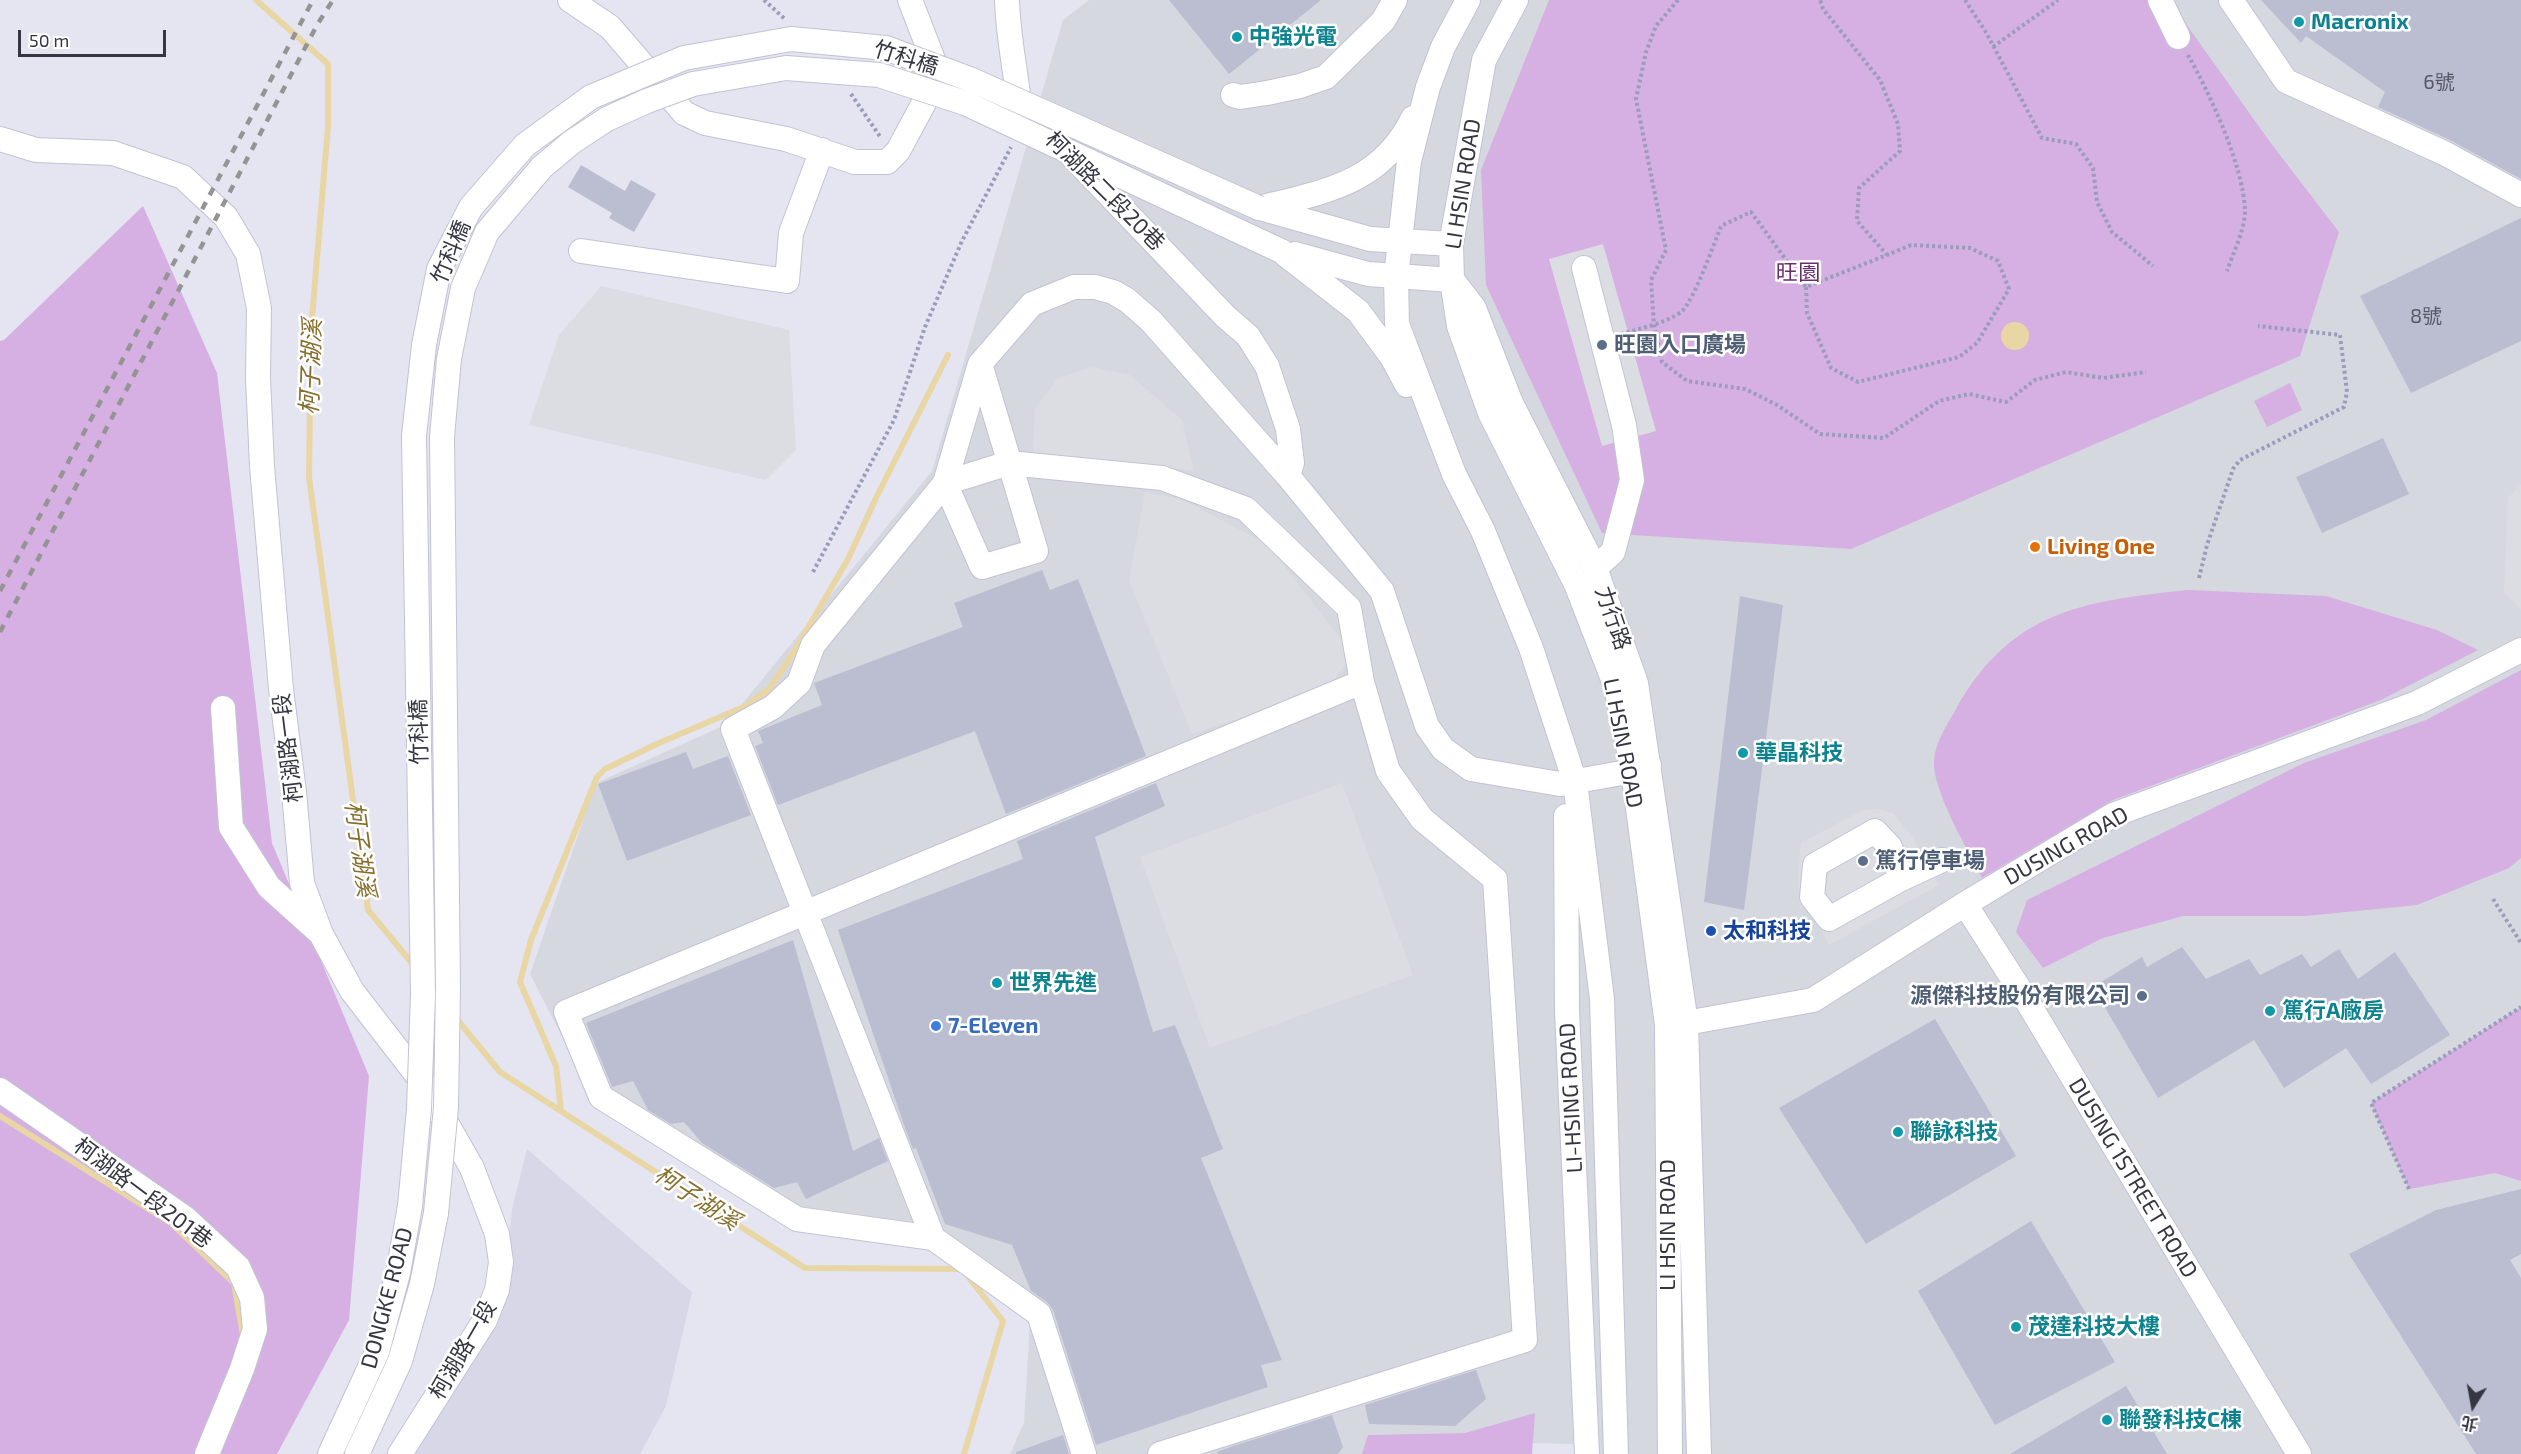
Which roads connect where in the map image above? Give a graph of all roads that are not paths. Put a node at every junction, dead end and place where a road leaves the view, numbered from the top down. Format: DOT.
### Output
graph roads {
  1 [pos="570,0"];
  2 [pos="910,0"];
  3 [pos="1007,0"];
  4 [pos="1395,0"];
  5 [pos="1468,0"];
  6 [pos="1516,0"];
  7 [pos="2160,0"];
  8 [pos="2231,0"];
  9 [pos="2178,37"];
  10 [pos="939,75"];
  11 [pos="1428,87"];
  12 [pos="1233,95"];
  13 [pos="1024,116"];
  14 [pos="0,140"];
  15 [pos="822,150"];
  16 [pos="2521,195"];
  17 [pos="1259,208"];
  18 [pos="1399,241"];
  19 [pos="1451,244"];
  20 [pos="1281,250"];
  21 [pos="581,251"];
  22 [pos="1584,268"];
  23 [pos="1396,277"];
  24 [pos="1452,280"];
  25 [pos="980,364"];
  26 [pos="1009,464"];
  27 [pos="1454,474"];
  28 [pos="1288,476"];
  29 [pos="945,483"];
  30 [pos="1595,568"];
  31 [pos="2521,650"];
  32 [pos="1362,682"];
  33 [pos="223,708"];
  34 [pos="1641,768"];
  35 [pos="1568,783"];
  36 [pos="1942,860"];
  37 [pos="1901,879"];
  38 [pos="1965,904"];
  39 [pos="805,913"];
  40 [pos="321,934"];
  41 [pos="1686,1023"];
  42 [pos="0,1090"];
  43 [pos="410,1206"];
  44 [pos="436,1213"];
  45 [pos="933,1238"];
  46 [pos="207,1454"];
  47 [pos="330,1454"];
  48 [pos="357,1454"];
  49 [pos="400,1454"];
  50 [pos="1084,1454"];
  51 [pos="1160,1454"];
  52 [pos="1587,1454"];
  53 [pos="1616,1454"];
  54 [pos="1670,1454"];
  55 [pos="1699,1454"];
  56 [pos="2299,1454"];
  1 -- 15 [label="street"];
  2 -- 10 [label="street"];
  3 -- 13 [label="street"];
  4 -- 12 [label="street"];
  5 -- 11 [label="street"];
  6 -- 19 [label="street, LI HSIN ROAD"];
  7 -- 9 [label="street"];
  8 -- 16 [label="street"];
  10 -- 13 [label="street, 柯湖路二段20巷"];
  10 -- 15 [label="street"];
  11 -- 17 [label="street"];
  11 -- 18 [label="street"];
  13 -- 28 [label="street, 柯湖路二段20巷"];
  14 -- 40 [label="street, 柯湖路一段"];
  15 -- 21 [label="street"];
  17 -- 18 [label="street"];
  17 -- 43 [label="street, 竹科橋, bridge"];
  18 -- 19 [label="street"];
  18 -- 23 [label="street"];
  19 -- 24 [label="street, LI HSIN ROAD"];
  20 -- 23 [label="street"];
  20 -- 27 [label="street"];
  20 -- 44 [label="street, 竹科橋, bridge"];
  22 -- 30 [label="street"];
  23 -- 24 [label="street"];
  23 -- 27 [label="street"];
  24 -- 30 [label="street, 力行路"];
  24 -- 34 [label="street, LI HSIN ROAD"];
  25 -- 26 [label="street"];
  25 -- 28 [label="street"];
  25 -- 29 [label="street"];
  26 -- 29 [label="street"];
  26 -- 29 [label="street"];
  26 -- 32 [label="street"];
  27 -- 35 [label="street"];
  28 -- 35 [label="street"];
  29 -- 39 [label="street"];
  30 -- 34 [label="street, 力行路"];
  31 -- 38 [label="street, DUSING ROAD"];
  32 -- 39 [label="street"];
  32 -- 51 [label="street"];
  33 -- 40 [label="street"];
  34 -- 35 [label="street"];
  34 -- 41 [label="street, 力行路"];
  34 -- 54 [label="street, LI HSIN ROAD"];
  35 -- 52 [label="street, LI-HSING ROAD"];
  35 -- 53 [label="street"];
  36 -- 37 [label="street"];
  38 -- 41 [label="street, DUSING ROAD"];
  38 -- 56 [label="street, DUSING 1STREET ROAD"];
  39 -- 45 [label="street"];
  39 -- 45 [label="street"];
  40 -- 49 [label="street, 柯湖路一段"];
  41 -- 55 [label="street"];
  42 -- 46 [label="street, 柯湖路一段201巷"];
  43 -- 47 [label="street, DONGKE ROAD"];
  44 -- 48 [label="street, DONGKE ROAD"];
  45 -- 50 [label="street"];
}
